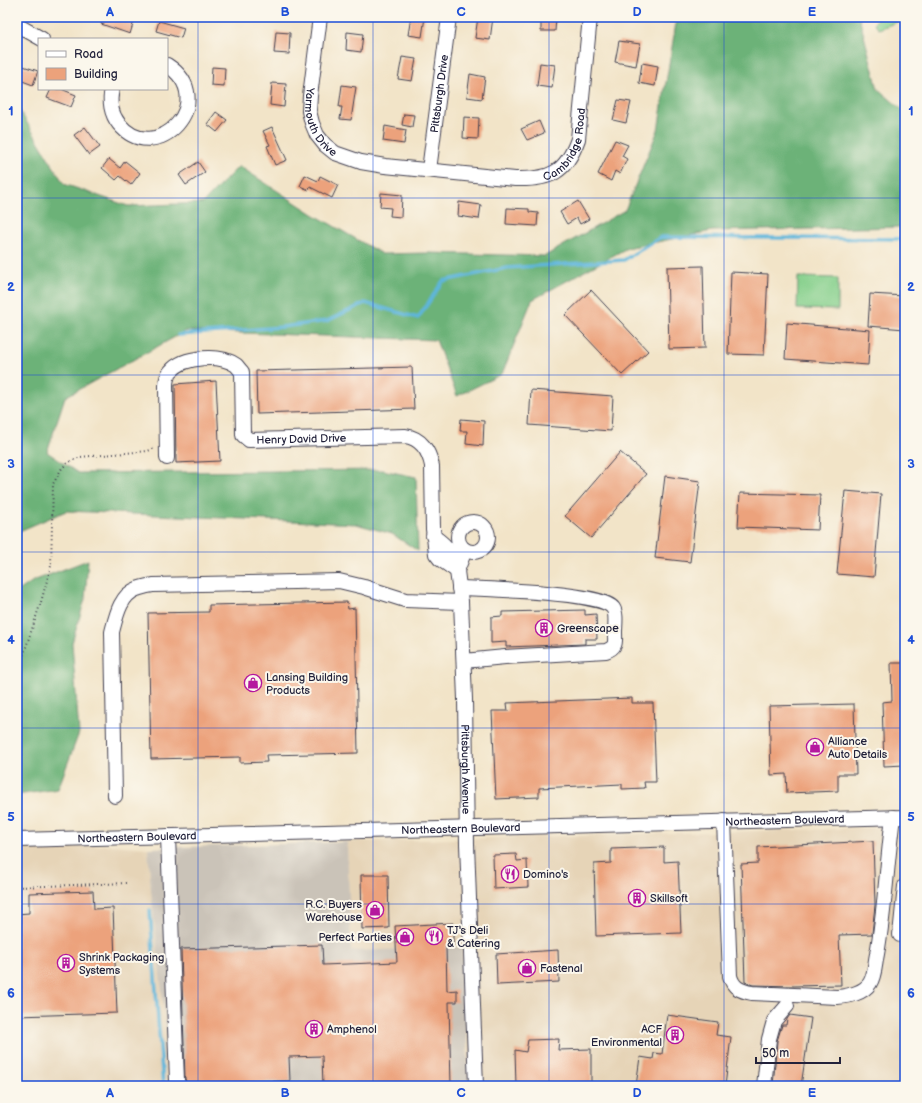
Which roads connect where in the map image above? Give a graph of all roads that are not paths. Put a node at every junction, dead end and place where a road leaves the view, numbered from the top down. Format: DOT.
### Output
graph roads {
  1 [pos="320,17"];
  2 [pos="449,17"];
  3 [pos="590,17"];
  4 [pos="17,25"];
  5 [pos="40,38"];
  6 [pos="168,66"];
  7 [pos="112,90"];
  8 [pos="428,170"];
  9 [pos="167,451"];
  10 [pos="465,550"];
  11 [pos="457,571"];
  12 [pos="459,588"];
  13 [pos="461,602"];
  14 [pos="464,661"];
  15 [pos="115,796"];
  16 [pos="899,817"];
  17 [pos="724,821"];
  18 [pos="468,828"];
  19 [pos="168,836"];
  20 [pos="17,840"];
  21 [pos="905,886"];
  22 [pos="905,936"];
  23 [pos="787,1006"];
  24 [pos="179,1086"];
  25 [pos="476,1086"];
  26 [pos="764,1086"];
  1 -- 8 [label="street, Yarmouth Drive"];
  2 -- 8 [label="street, Pittsburgh Drive"];
  3 -- 8 [label="street, Cambridge Road"];
  4 -- 5 [label="street"];
  6 -- 7 [label="street"];
  9 -- 11 [label="street, Henry David Drive"];
  10 -- 11 [label="street, Pittsburgh Avenue"];
  11 -- 12 [label="street, Pittsburgh Avenue"];
  12 -- 13 [label="street, Pittsburgh Avenue"];
  12 -- 14 [label="street"];
  13 -- 14 [label="street, Pittsburgh Avenue"];
  13 -- 15 [label="street"];
  14 -- 18 [label="street, Pittsburgh Avenue"];
  16 -- 17 [label="street, Northeastern Boulevard"];
  16 -- 17 [label="street"];
  17 -- 18 [label="street, Northeastern Boulevard"];
  18 -- 19 [label="street, Northeastern Boulevard"];
  18 -- 25 [label="street, Pittsburgh Avenue"];
  19 -- 20 [label="street, Northeastern Boulevard"];
  19 -- 24 [label="street"];
  21 -- 22 [label="street"];
  23 -- 26 [label="street"];
}
